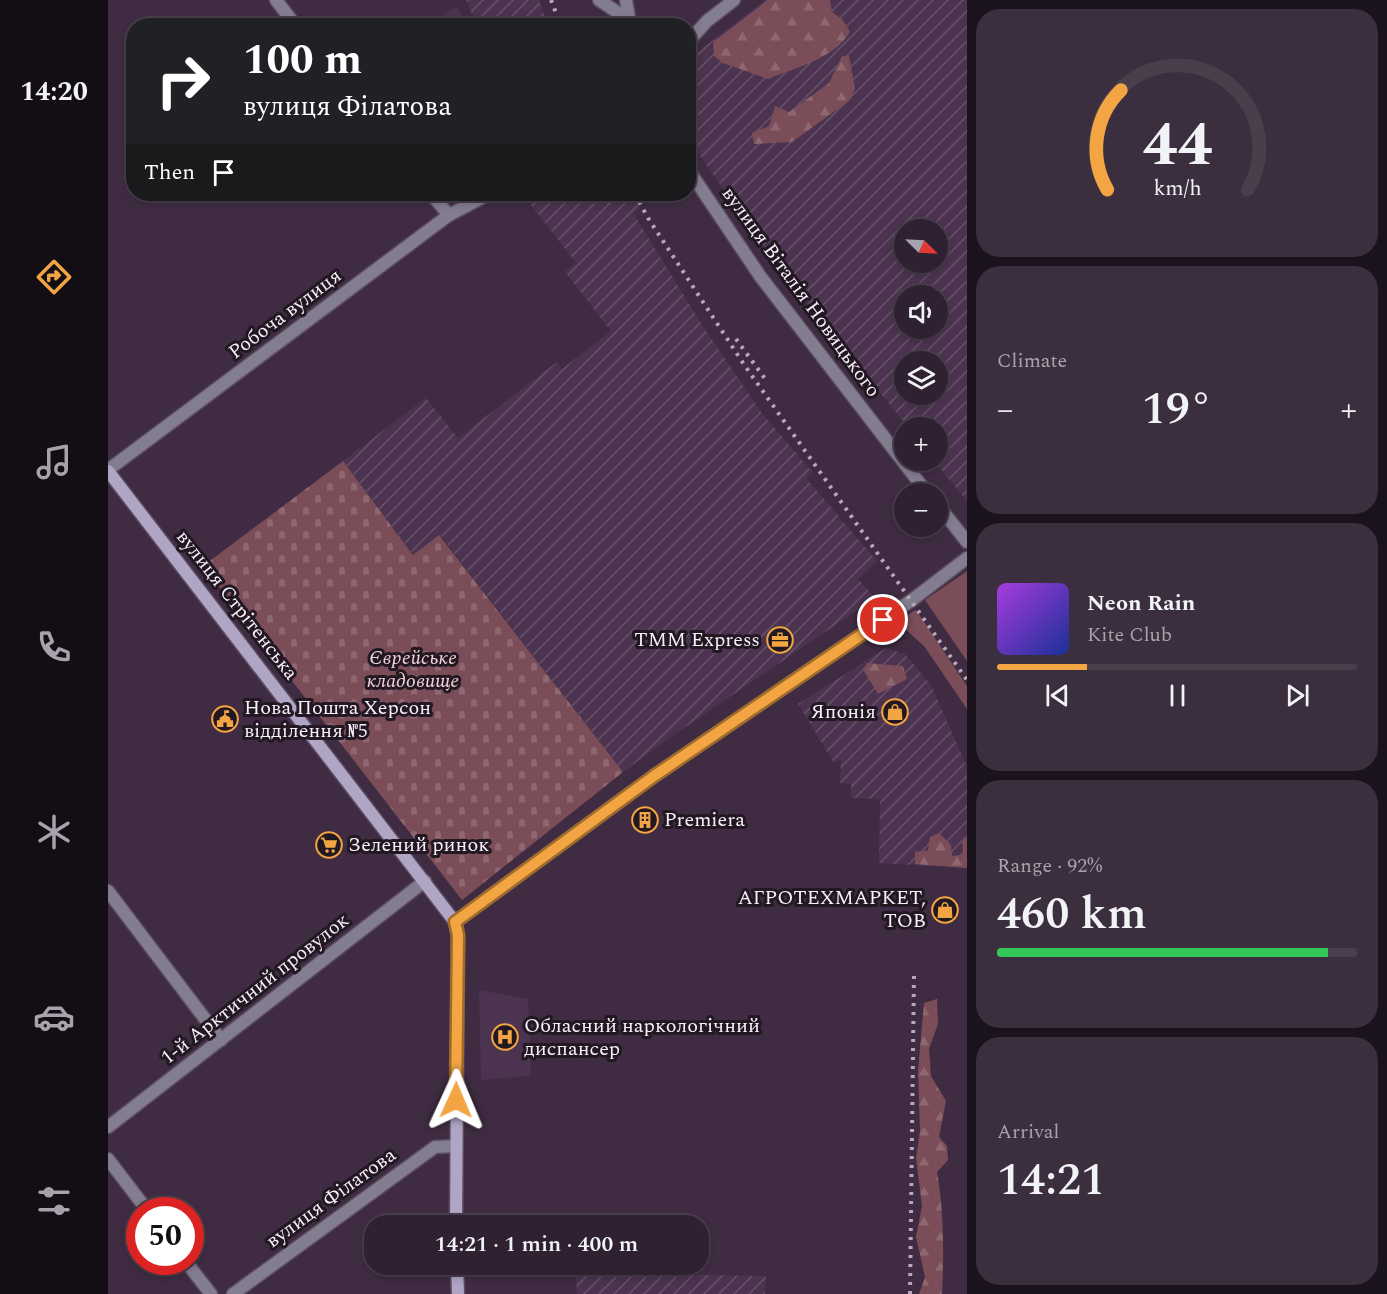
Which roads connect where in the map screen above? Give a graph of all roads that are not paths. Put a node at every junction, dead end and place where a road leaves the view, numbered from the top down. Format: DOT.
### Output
graph roads {
  1 [pos="276,0"];
  2 [pos="599,0"];
  3 [pos="626,0"];
  4 [pos="734,0"];
  5 [pos="290,18"];
  6 [pos="623,18"];
  7 [pos="629,18"];
  8 [pos="696,33"];
  9 [pos="696,181"];
  10 [pos="437,201"];
  11 [pos="476,201"];
  12 [pos="449,215"];
  13 [pos="108,471"];
  14 [pos="920,483"];
  15 [pos="948,518"];
  16 [pos="967,542"];
  17 [pos="967,558"];
  18 [pos="425,881"];
  19 [pos="108,891"];
  20 [pos="455,922"];
  21 [pos="221,1040"];
  22 [pos="108,1126"];
  23 [pos="456,1146"];
  24 [pos="108,1159"];
  25 [pos="137,1197"];
  26 [pos="456,1215"];
  27 [pos="196,1275"];
  28 [pos="457,1275"];
  29 [pos="211,1294"];
  30 [pos="233,1294"];
  31 [pos="458,1294"];
  1 -- 5 [label="street"];
  2 -- 6 [label="street"];
  3 -- 7 [label="street"];
  4 -- 8 [label="street"];
  9 -- 14 [label="street, вулиця Віталія Новицького"];
  10 -- 12 [label="street"];
  11 -- 12 [label="street, Робоча вулиця"];
  12 -- 13 [label="street, Робоча вулиця"];
  13 -- 18 [label="main road, вулиця Стрітенська"];
  15 -- 16 [label="street"];
  17 -- 20 [label="street"];
  18 -- 20 [label="main road, вулиця Стрітенська"];
  18 -- 21 [label="street, 1-й Арктичний провулок"];
  19 -- 21 [label="street"];
  20 -- 23 [label="main road"];
  21 -- 22 [label="street, 1-й Арктичний провулок"];
  23 -- 26 [label="main road"];
  23 -- 30 [label="street, вулиця Філатова"];
  24 -- 25 [label="street"];
  27 -- 29 [label="street"];
  28 -- 31 [label="main road"];
}
